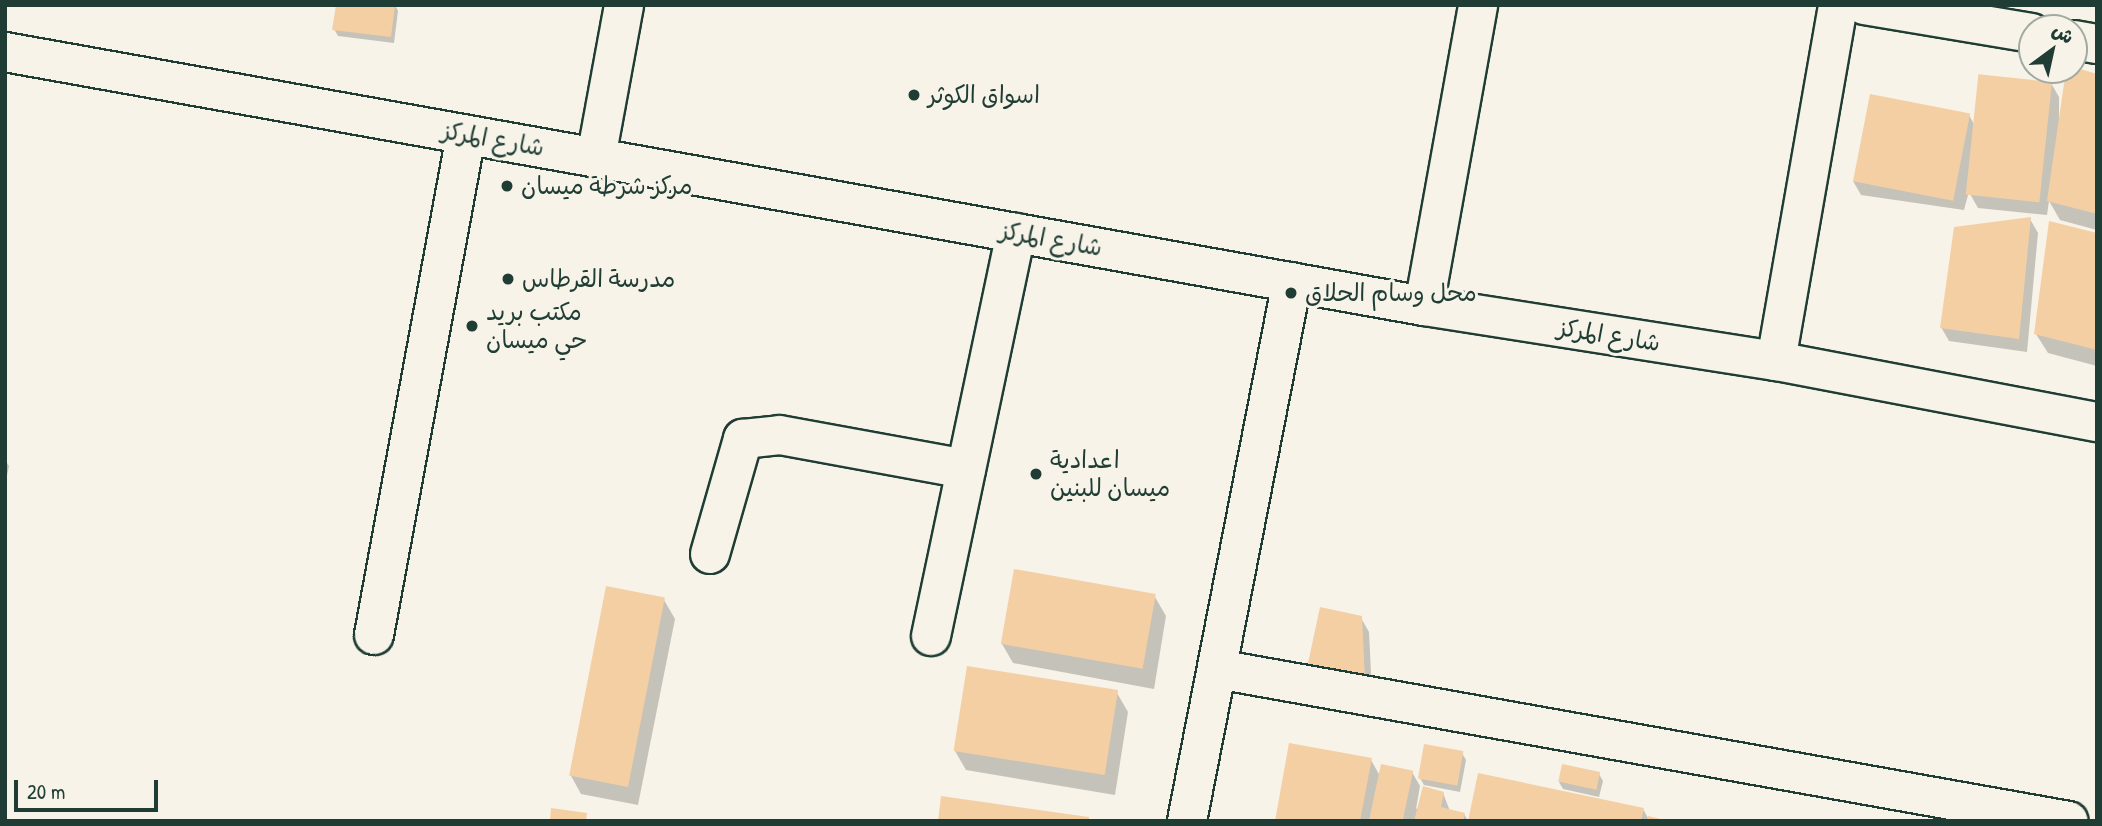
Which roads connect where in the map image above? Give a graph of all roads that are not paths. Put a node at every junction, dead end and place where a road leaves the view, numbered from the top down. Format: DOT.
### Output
graph roads {
  1 [pos="624,5"];
  2 [pos="1478,5"];
  3 [pos="1838,5"];
  4 [pos="1864,5"];
  5 [pos="2018,31"];
  6 [pos="5,52"];
  7 [pos="466,135"];
  8 [pos="596,158"];
  9 [pos="1017,233"];
  10 [pos="1292,282"];
  11 [pos="1424,306"];
  12 [pos="1776,361"];
  13 [pos="2097,422"];
  14 [pos="966,469"];
  15 [pos="710,554"];
  16 [pos="374,635"];
  17 [pos="930,636"];
  18 [pos="1216,668"];
  19 [pos="1187,821"];
  20 [pos="2069,821"];
  1 -- 8 [label="street"];
  2 -- 11 [label="street"];
  3 -- 12 [label="street"];
  4 -- 5 [label="street"];
  6 -- 7 [label="street, شارع المركز"];
  7 -- 8 [label="street, شارع المركز"];
  7 -- 16 [label="street"];
  8 -- 9 [label="street, شارع المركز"];
  9 -- 10 [label="street, شارع المركز"];
  9 -- 14 [label="street"];
  10 -- 11 [label="street, شارع المركز"];
  10 -- 18 [label="street"];
  11 -- 12 [label="street, شارع المركز"];
  12 -- 13 [label="street, شارع المركز"];
  14 -- 15 [label="street"];
  14 -- 17 [label="street"];
  18 -- 19 [label="street"];
  18 -- 20 [label="street"];
}
